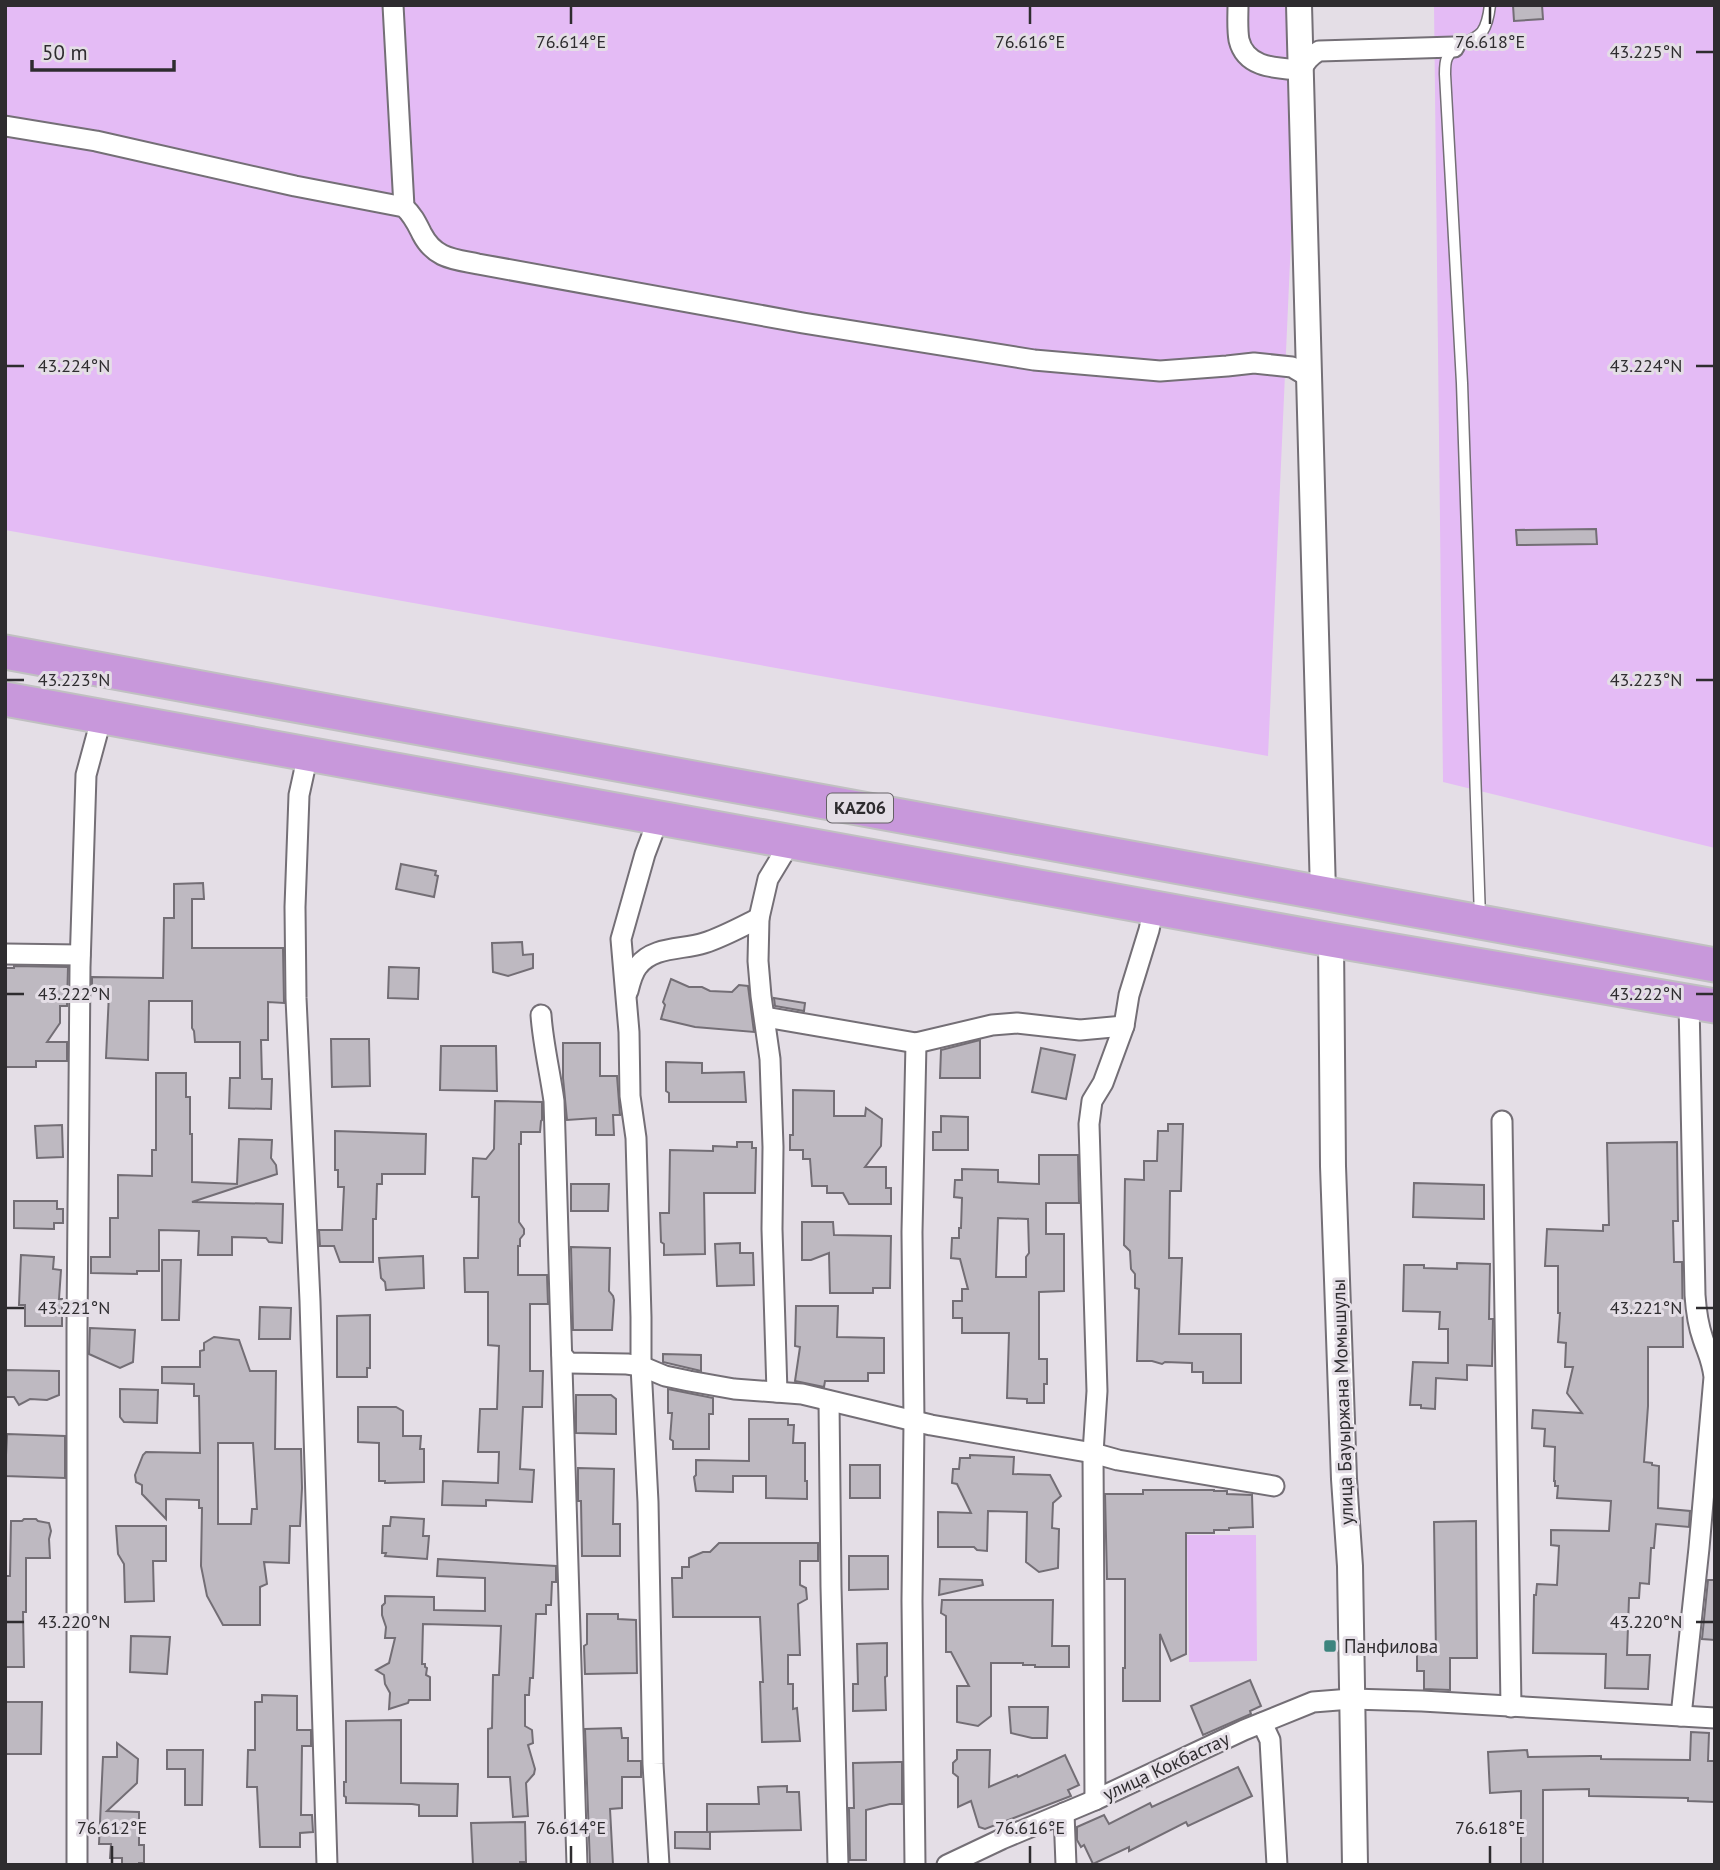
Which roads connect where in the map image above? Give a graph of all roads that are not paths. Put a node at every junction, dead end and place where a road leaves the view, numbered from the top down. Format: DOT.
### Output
graph roads {
  1 [pos="393,5"];
  2 [pos="1238,5"];
  3 [pos="1298,5"];
  4 [pos="1490,5"];
  5 [pos="1454,47"];
  6 [pos="1301,70"];
  7 [pos="5,126"];
  8 [pos="404,207"];
  9 [pos="1309,377"];
  10 [pos="5,652"];
  11 [pos="5,699"];
  12 [pos="102,716"];
  13 [pos="308,754"];
  14 [pos="659,817"];
  15 [pos="790,841"];
  16 [pos="1323,893"];
  17 [pos="1154,907"];
  18 [pos="759,918"];
  19 [pos="1480,922"];
  20 [pos="1331,940"];
  21 [pos="5,954"];
  22 [pos="80,955"];
  23 [pos="1715,965"];
  24 [pos="626,995"];
  25 [pos="1702,1004"];
  26 [pos="541,1015"];
  27 [pos="765,1017"];
  28 [pos="1124,1026"];
  29 [pos="916,1043"];
  30 [pos="1502,1121"];
  31 [pos="562,1354"];
  32 [pos="641,1366"];
  33 [pos="777,1392"];
  34 [pos="829,1401"];
  35 [pos="914,1421"];
  36 [pos="1093,1453"];
  37 [pos="1274,1486"];
  38 [pos="1351,1699"];
  39 [pos="1511,1707"];
  40 [pos="1681,1716"];
  41 [pos="1715,1718"];
  42 [pos="1262,1723"];
  43 [pos="1095,1800"];
  44 [pos="1064,1813"];
  45 [pos="77,1865"];
  46 [pos="327,1865"];
  47 [pos="576,1865"];
  48 [pos="659,1865"];
  49 [pos="838,1865"];
  50 [pos="915,1865"];
  51 [pos="947,1865"];
  52 [pos="1066,1865"];
  53 [pos="1277,1865"];
  54 [pos="1355,1865"];
  1 -- 8 [label="street"];
  2 -- 6 [label="street"];
  3 -- 6 [label="street"];
  4 -- 5 [label="lane"];
  5 -- 6 [label="street"];
  5 -- 19 [label="lane"];
  6 -- 9 [label="street"];
  7 -- 8 [label="street"];
  8 -- 9 [label="street"];
  9 -- 16 [label="street"];
  10 -- 16 [label="highway, KАZ06"];
  11 -- 12 [label="highway, KАZ06"];
  12 -- 13 [label="highway, KАZ06"];
  12 -- 22 [label="street"];
  13 -- 14 [label="highway, KАZ06"];
  13 -- 46 [label="street"];
  14 -- 15 [label="highway, KАZ06"];
  14 -- 24 [label="street"];
  15 -- 17 [label="highway, KАZ06"];
  15 -- 18 [label="street"];
  16 -- 19 [label="highway, KАZ06"];
  17 -- 20 [label="highway, KАZ06"];
  17 -- 28 [label="street"];
  18 -- 24 [label="street"];
  18 -- 27 [label="street"];
  19 -- 23 [label="highway, KАZ06"];
  20 -- 25 [label="highway, KАZ06"];
  20 -- 38 [label="street, улица Бауыржана Момышулы"];
  21 -- 22 [label="street"];
  22 -- 45 [label="street"];
  24 -- 32 [label="street"];
  25 -- 40 [label="street"];
  26 -- 31 [label="street"];
  27 -- 29 [label="street"];
  27 -- 33 [label="street"];
  28 -- 29 [label="street"];
  28 -- 36 [label="street"];
  29 -- 35 [label="street"];
  30 -- 39 [label="street"];
  31 -- 32 [label="street"];
  31 -- 47 [label="street"];
  32 -- 33 [label="street"];
  32 -- 48 [label="street"];
  33 -- 34 [label="street"];
  34 -- 35 [label="street"];
  34 -- 49 [label="street"];
  35 -- 36 [label="street"];
  35 -- 50 [label="street"];
  36 -- 37 [label="street"];
  36 -- 43 [label="street"];
  38 -- 39 [label="street, улица Кокбастау"];
  38 -- 42 [label="street, улица Кокбастау"];
  38 -- 54 [label="street, улица Бауыржана Момышулы"];
  39 -- 40 [label="street, улица Кокбастау"];
  40 -- 41 [label="street, улица Кокбастау"];
  42 -- 43 [label="street, улица Кокбастау"];
  42 -- 53 [label="street"];
  43 -- 44 [label="street, улица Кокбастау"];
  44 -- 51 [label="street, улица Кокбастау"];
  44 -- 52 [label="street"];
}
